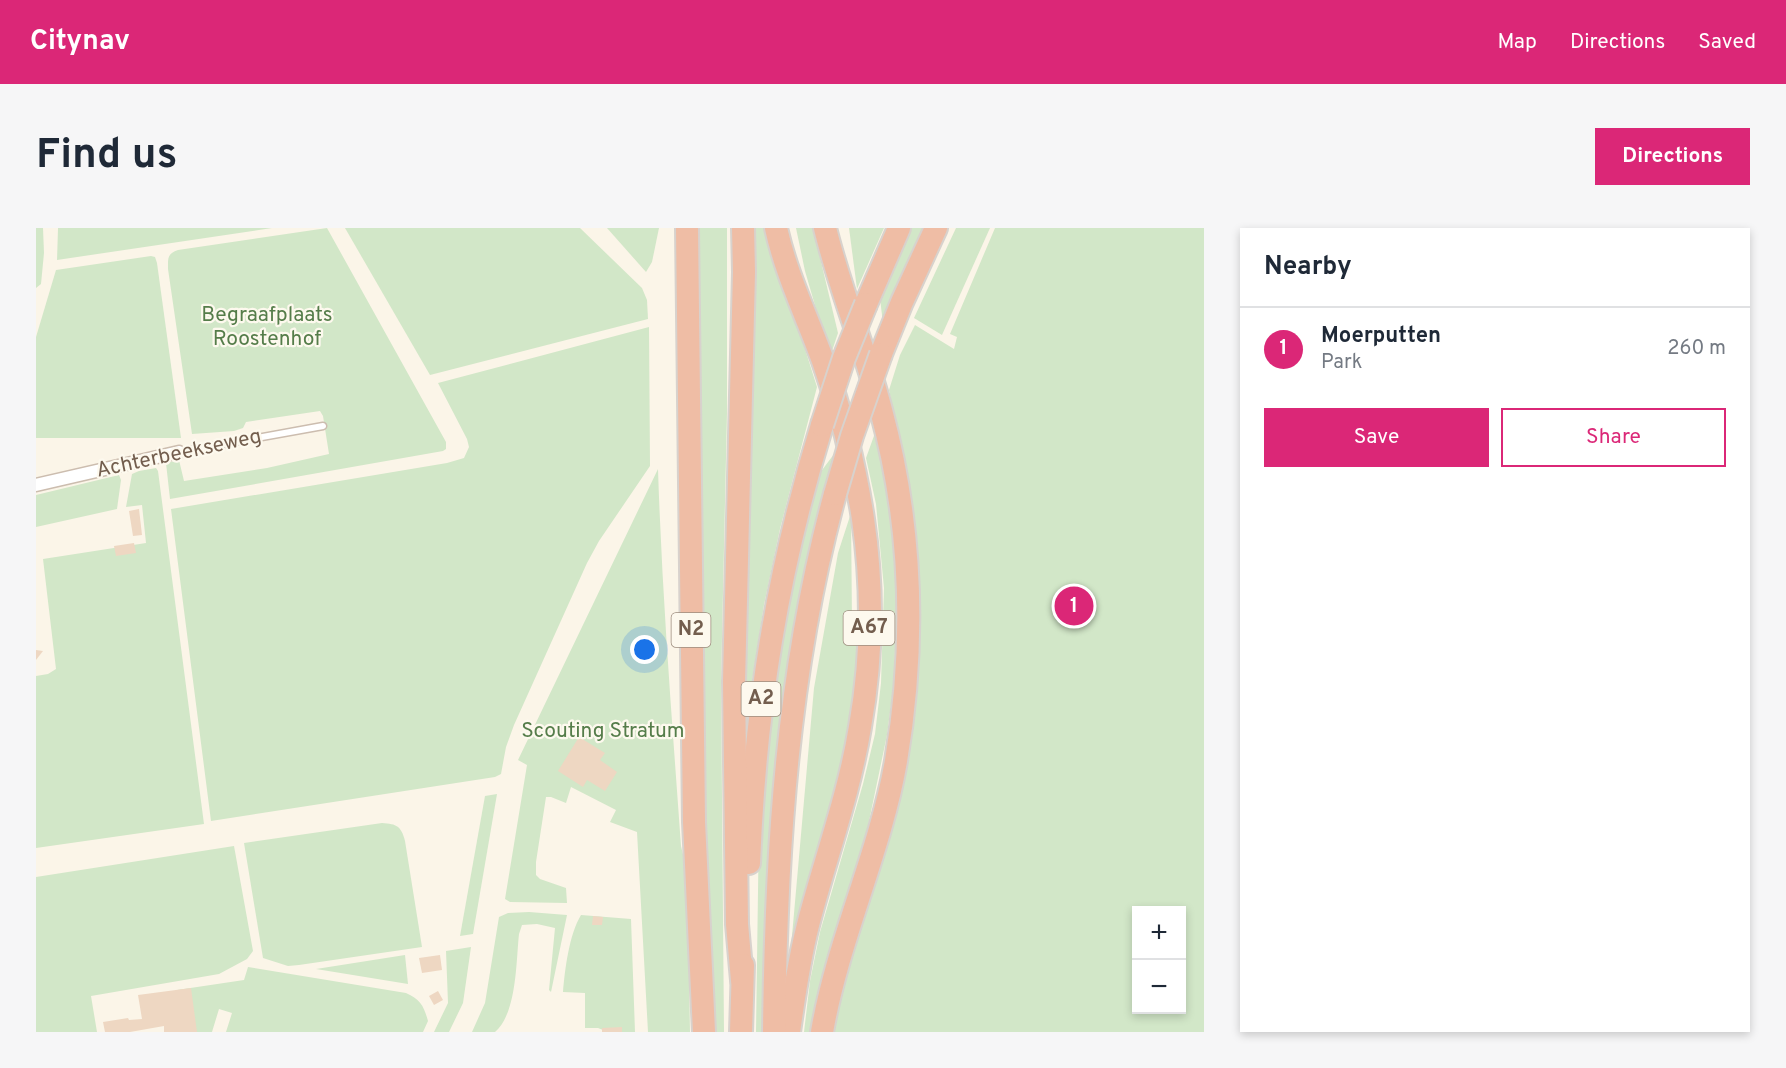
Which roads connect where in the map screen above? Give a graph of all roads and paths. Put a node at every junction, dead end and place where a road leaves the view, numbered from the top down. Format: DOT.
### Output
graph roads {
  1 [pos="687,228"];
  2 [pos="743,228"];
  3 [pos="776,228"];
  4 [pos="825,228"];
  5 [pos="899,228"];
  6 [pos="936,228"];
  7 [pos="323,426"];
  8 [pos="179,452"];
  9 [pos="36,485"];
  10 [pos="742,980"];
  11 [pos="704,1032"];
  12 [pos="741,1032"];
  13 [pos="774,1032"];
  14 [pos="789,1032"];
  15 [pos="822,1032"];
  1 -- 11 [label="highway, N2"];
  2 -- 10 [label="highway"];
  3 -- 14 [label="highway, A67"];
  4 -- 15 [label="highway"];
  5 -- 10 [label="highway, A2, bridge"];
  6 -- 13 [label="highway, A2, bridge"];
  7 -- 8 [label="lane, Achterbeekseweg"];
  8 -- 9 [label="street, Achterbeekseweg"];
  10 -- 12 [label="highway, A2"];
}
